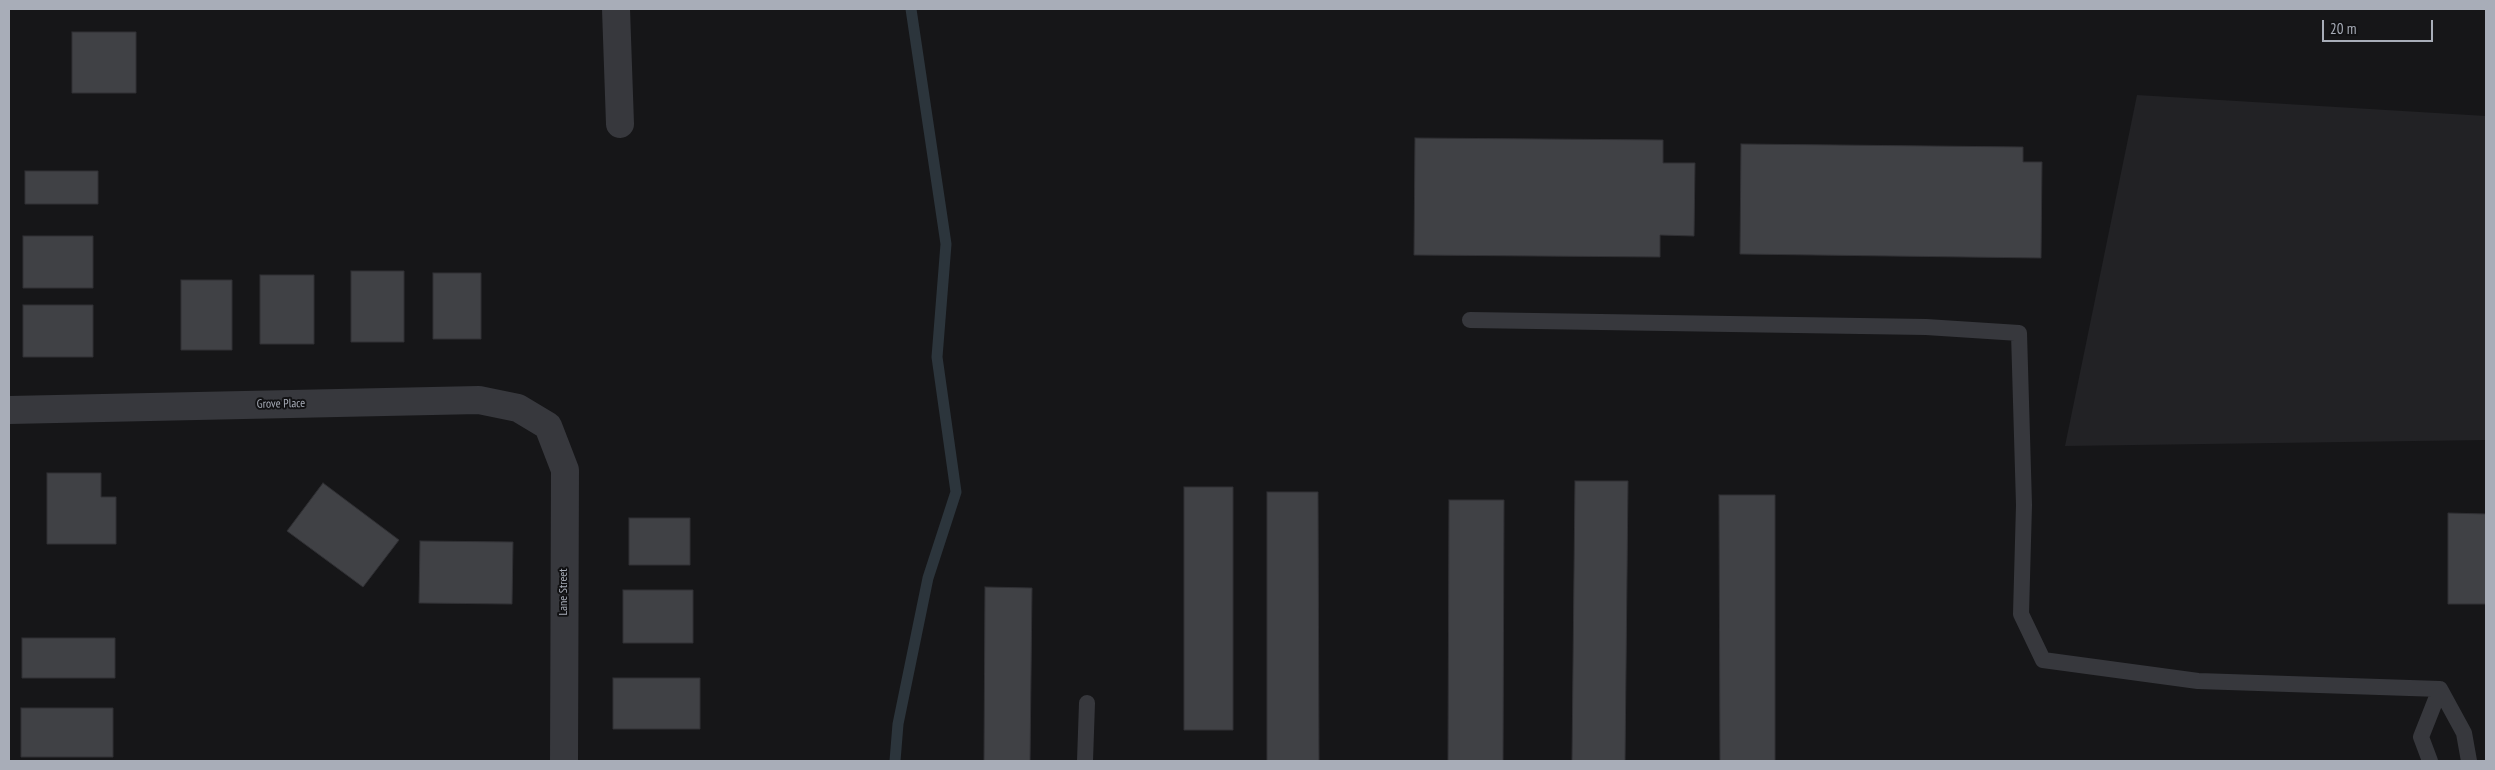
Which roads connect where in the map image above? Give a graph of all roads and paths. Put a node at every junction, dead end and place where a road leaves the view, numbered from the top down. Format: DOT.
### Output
graph roads {
  1 [pos="616,9"];
  2 [pos="620,124"];
  3 [pos="1470,320"];
  4 [pos="9,410"];
  5 [pos="548,426"];
  6 [pos="2440,689"];
  7 [pos="1087,703"];
  8 [pos="564,761"];
  9 [pos="1085,761"];
  10 [pos="2430,761"];
  11 [pos="2469,761"];
  1 -- 2 [label="street"];
  3 -- 6 [label="lane"];
  4 -- 5 [label="street, Grove Place"];
  5 -- 8 [label="street, Lane Street"];
  6 -- 10 [label="lane"];
  6 -- 11 [label="lane"];
  7 -- 9 [label="lane"];
}
